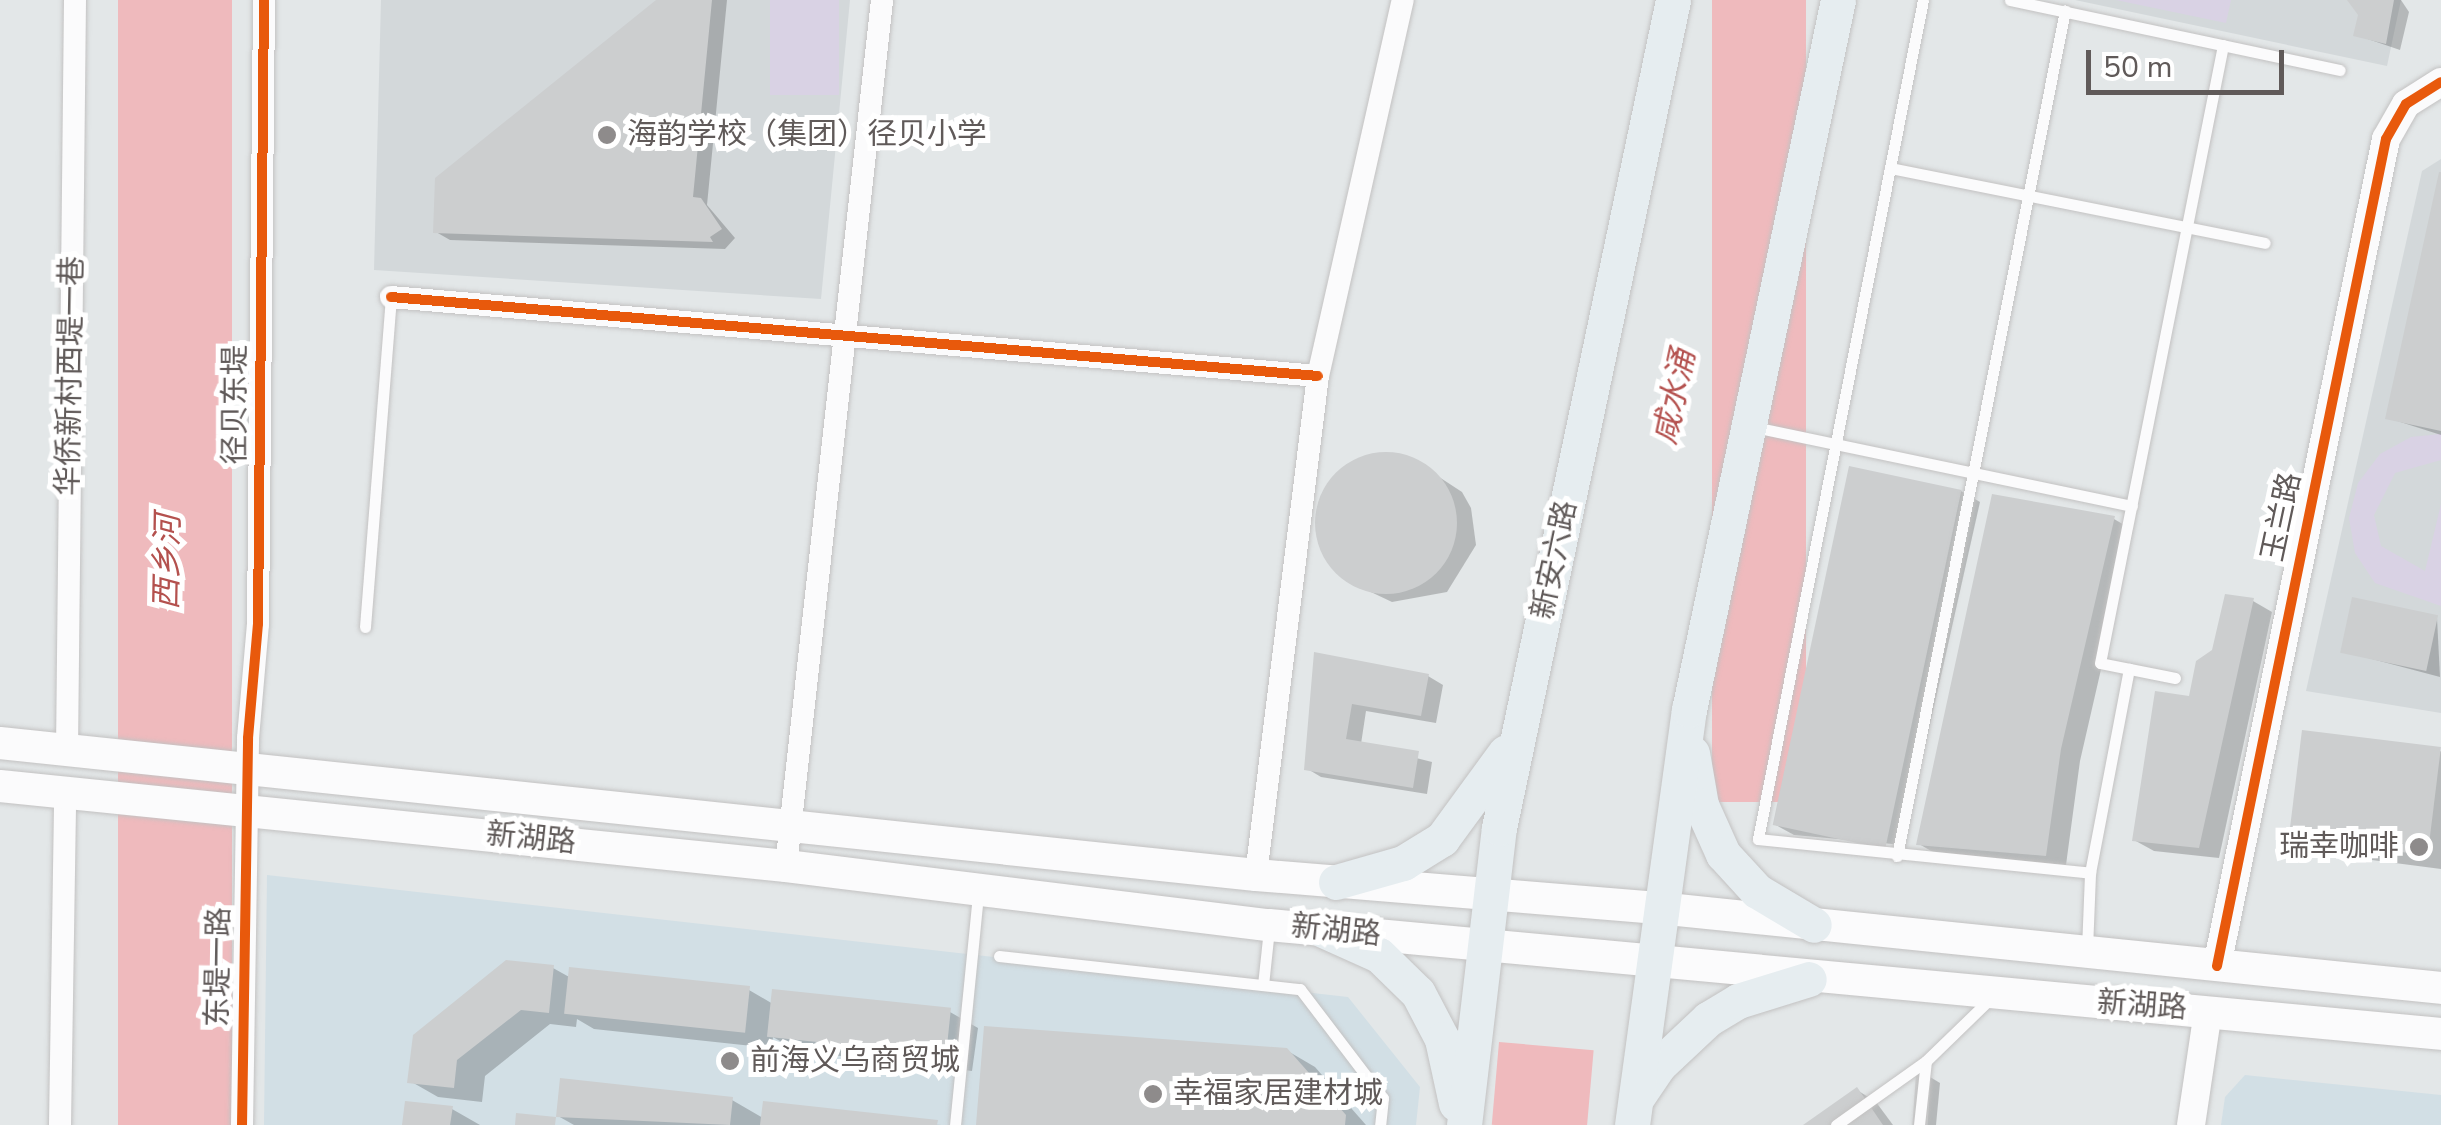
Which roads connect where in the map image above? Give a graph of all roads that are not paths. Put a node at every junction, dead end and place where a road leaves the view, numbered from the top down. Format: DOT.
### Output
graph roads {
  1 [pos="75,0"];
  2 [pos="264,0"];
  3 [pos="882,0"];
  4 [pos="1402,0"];
  5 [pos="1673,0"];
  6 [pos="1838,0"];
  7 [pos="1923,0"];
  8 [pos="2010,0"];
  9 [pos="2064,11"];
  10 [pos="2223,45"];
  11 [pos="2340,70"];
  12 [pos="2432,86"];
  13 [pos="1890,168"];
  14 [pos="2029,196"];
  15 [pos="2187,228"];
  16 [pos="2266,243"];
  17 [pos="391,297"];
  18 [pos="848,331"];
  19 [pos="1318,376"];
  20 [pos="1748,426"];
  21 [pos="1836,444"];
  22 [pos="1976,473"];
  23 [pos="2132,506"];
  24 [pos="365,627"];
  25 [pos="2129,669"];
  26 [pos="2175,678"];
  27 [pos="1689,710"];
  28 [pos="1520,726"];
  29 [pos="0,743"];
  30 [pos="77,752"];
  31 [pos="240,768"];
  32 [pos="0,786"];
  33 [pos="76,793"];
  34 [pos="240,808"];
  35 [pos="790,826"];
  36 [pos="1897,856"];
  37 [pos="786,866"];
  38 [pos="2090,873"];
  39 [pos="1256,875"];
  40 [pos="1336,882"];
  41 [pos="978,888"];
  42 [pos="1489,892"];
  43 [pos="1658,908"];
  44 [pos="1270,924"];
  45 [pos="1814,925"];
  46 [pos="1324,930"];
  47 [pos="1482,946"];
  48 [pos="2087,953"];
  49 [pos="999,956"];
  50 [pos="1650,963"];
  51 [pos="2217,966"];
  52 [pos="1810,979"];
  53 [pos="1264,985"];
  54 [pos="2441,988"];
  55 [pos="1994,995"];
  56 [pos="2208,1011"];
  57 [pos="2441,1034"];
  58 [pos="1926,1060"];
  59 [pos="1633,1113"];
  60 [pos="60,1125"];
  61 [pos="242,1125"];
  62 [pos="955,1125"];
  63 [pos="1380,1125"];
  64 [pos="1462,1125"];
  65 [pos="1836,1125"];
  66 [pos="1920,1125"];
  67 [pos="2191,1125"];
  1 -- 30 [label="street, 华侨新村西堤一巷"];
  2 -- 31 [label="street, 径贝东堤"];
  3 -- 18 [label="street"];
  4 -- 19 [label="street"];
  5 -- 28 [label="main road, 新安六路"];
  6 -- 20 [label="main road"];
  7 -- 13 [label="lane"];
  8 -- 9 [label="lane"];
  9 -- 10 [label="lane"];
  9 -- 14 [label="lane"];
  10 -- 11 [label="lane"];
  10 -- 15 [label="lane"];
  12 -- 51 [label="street, 玉兰路"];
  13 -- 14 [label="lane"];
  13 -- 21 [label="lane"];
  14 -- 15 [label="lane"];
  14 -- 22 [label="lane"];
  15 -- 16 [label="lane"];
  15 -- 23 [label="lane"];
  17 -- 18 [label="street"];
  17 -- 24 [label="lane"];
  18 -- 19 [label="street"];
  18 -- 35 [label="street"];
  19 -- 39 [label="street"];
  20 -- 21 [label="lane"];
  20 -- 27 [label="main road"];
  21 -- 22 [label="lane"];
  21 -- 36 [label="lane"];
  22 -- 23 [label="lane"];
  22 -- 36 [label="lane"];
  23 -- 25 [label="lane"];
  25 -- 26 [label="lane"];
  25 -- 38 [label="lane"];
  27 -- 43 [label="main road"];
  27 -- 45 [label="main road"];
  28 -- 40 [label="main road"];
  28 -- 42 [label="main road, 新安六路"];
  29 -- 30 [label="main road"];
  30 -- 31 [label="main road, 新湖路"];
  31 -- 34 [label="street, 径贝东堤"];
  31 -- 35 [label="main road, 新湖路"];
  32 -- 33 [label="main road"];
  33 -- 34 [label="main road, 新湖路"];
  33 -- 60 [label="street"];
  34 -- 37 [label="main road, 新湖路"];
  34 -- 61 [label="street, 东堤一路"];
  35 -- 37 [label="street"];
  35 -- 39 [label="main road, 新湖路"];
  36 -- 38 [label="lane"];
  37 -- 41 [label="main road, 新湖路"];
  38 -- 48 [label="lane"];
  39 -- 40 [label="main road, 新湖路"];
  40 -- 42 [label="main road, 新湖路"];
  41 -- 44 [label="main road, 新湖路"];
  41 -- 62 [label="lane"];
  42 -- 43 [label="main road, 新湖路"];
  42 -- 47 [label="main road, 新安六路"];
  43 -- 45 [label="main road, 新湖路"];
  43 -- 50 [label="main road"];
  44 -- 46 [label="main road, 新湖路"];
  44 -- 53 [label="lane"];
  45 -- 48 [label="main road, 新湖路"];
  46 -- 47 [label="main road, 新湖路"];
  46 -- 64 [label="main road"];
  47 -- 50 [label="main road, 新湖路"];
  47 -- 64 [label="main road, 新安六路"];
  48 -- 51 [label="main road, 新湖路"];
  49 -- 53 [label="lane"];
  50 -- 52 [label="main road, 新湖路"];
  50 -- 59 [label="main road"];
  51 -- 54 [label="main road, 新湖路"];
  52 -- 55 [label="main road, 新湖路"];
  52 -- 59 [label="main road"];
  53 -- 63 [label="lane"];
  55 -- 56 [label="main road, 新湖路"];
  55 -- 58 [label="lane"];
  56 -- 57 [label="main road, 新湖路"];
  56 -- 67 [label="street"];
  58 -- 65 [label="lane"];
  58 -- 66 [label="lane"];
}
